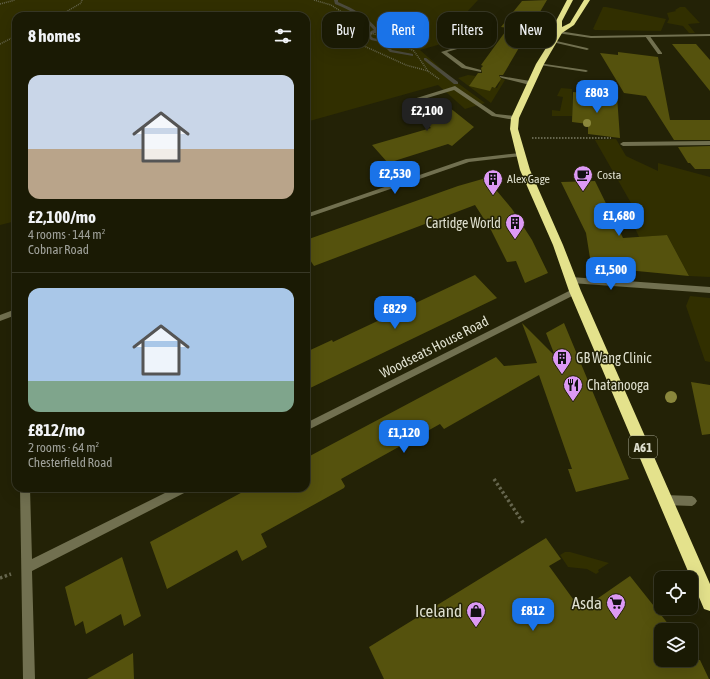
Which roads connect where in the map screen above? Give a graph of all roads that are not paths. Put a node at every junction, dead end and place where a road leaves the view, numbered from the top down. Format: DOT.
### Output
graph roads {
  1 [pos="570,0"];
  2 [pos="587,0"];
  3 [pos="559,32"];
  4 [pos="703,35"];
  5 [pos="710,35"];
  6 [pos="647,36"];
  7 [pos="556,37"];
  8 [pos="556,41"];
  9 [pos="710,42"];
  10 [pos="458,48"];
  11 [pos="550,48"];
  12 [pos="587,48"];
  13 [pos="660,53"];
  14 [pos="540,64"];
  15 [pos="479,71"];
  16 [pos="586,71"];
  17 [pos="502,77"];
  18 [pos="530,83"];
  19 [pos="407,102"];
  20 [pos="515,118"];
  21 [pos="710,143"];
  22 [pos="623,144"];
  23 [pos="635,144"];
  24 [pos="640,152"];
  25 [pos="520,154"];
  26 [pos="310,215"];
  27 [pos="573,286"];
  28 [pos="710,290"];
  29 [pos="12,314"];
  30 [pos="0,318"];
  31 [pos="310,425"];
  32 [pos="25,492"];
  33 [pos="177,492"];
  34 [pos="665,500"];
  35 [pos="692,501"];
  36 [pos="28,567"];
  37 [pos="710,603"];
  38 [pos="29,679"];
  1 -- 3 [label="highway, A61"];
  2 -- 3 [label="highway, A61"];
  3 -- 6 [label="street"];
  3 -- 7 [label="highway, A61"];
  4 -- 5 [label="street"];
  4 -- 6 [label="street"];
  4 -- 9 [label="street"];
  6 -- 13 [label="street"];
  8 -- 12 [label="street"];
  10 -- 15 [label="street"];
  11 -- 14 [label="highway, A61"];
  14 -- 16 [label="street"];
  14 -- 18 [label="highway, A61"];
  17 -- 18 [label="street"];
  18 -- 20 [label="highway, A61"];
  19 -- 20 [label="street"];
  20 -- 25 [label="highway, A61"];
  21 -- 23 [label="street"];
  22 -- 23 [label="street"];
  23 -- 24 [label="street"];
  25 -- 26 [label="street"];
  25 -- 27 [label="highway, A61"];
  27 -- 28 [label="street"];
  27 -- 31 [label="street, Woodseats House Road"];
  27 -- 34 [label="highway, A61"];
  29 -- 30 [label="street"];
  32 -- 36 [label="street"];
  33 -- 36 [label="street"];
  34 -- 35 [label="street"];
  34 -- 37 [label="highway, A61"];
  36 -- 38 [label="street"];
}
